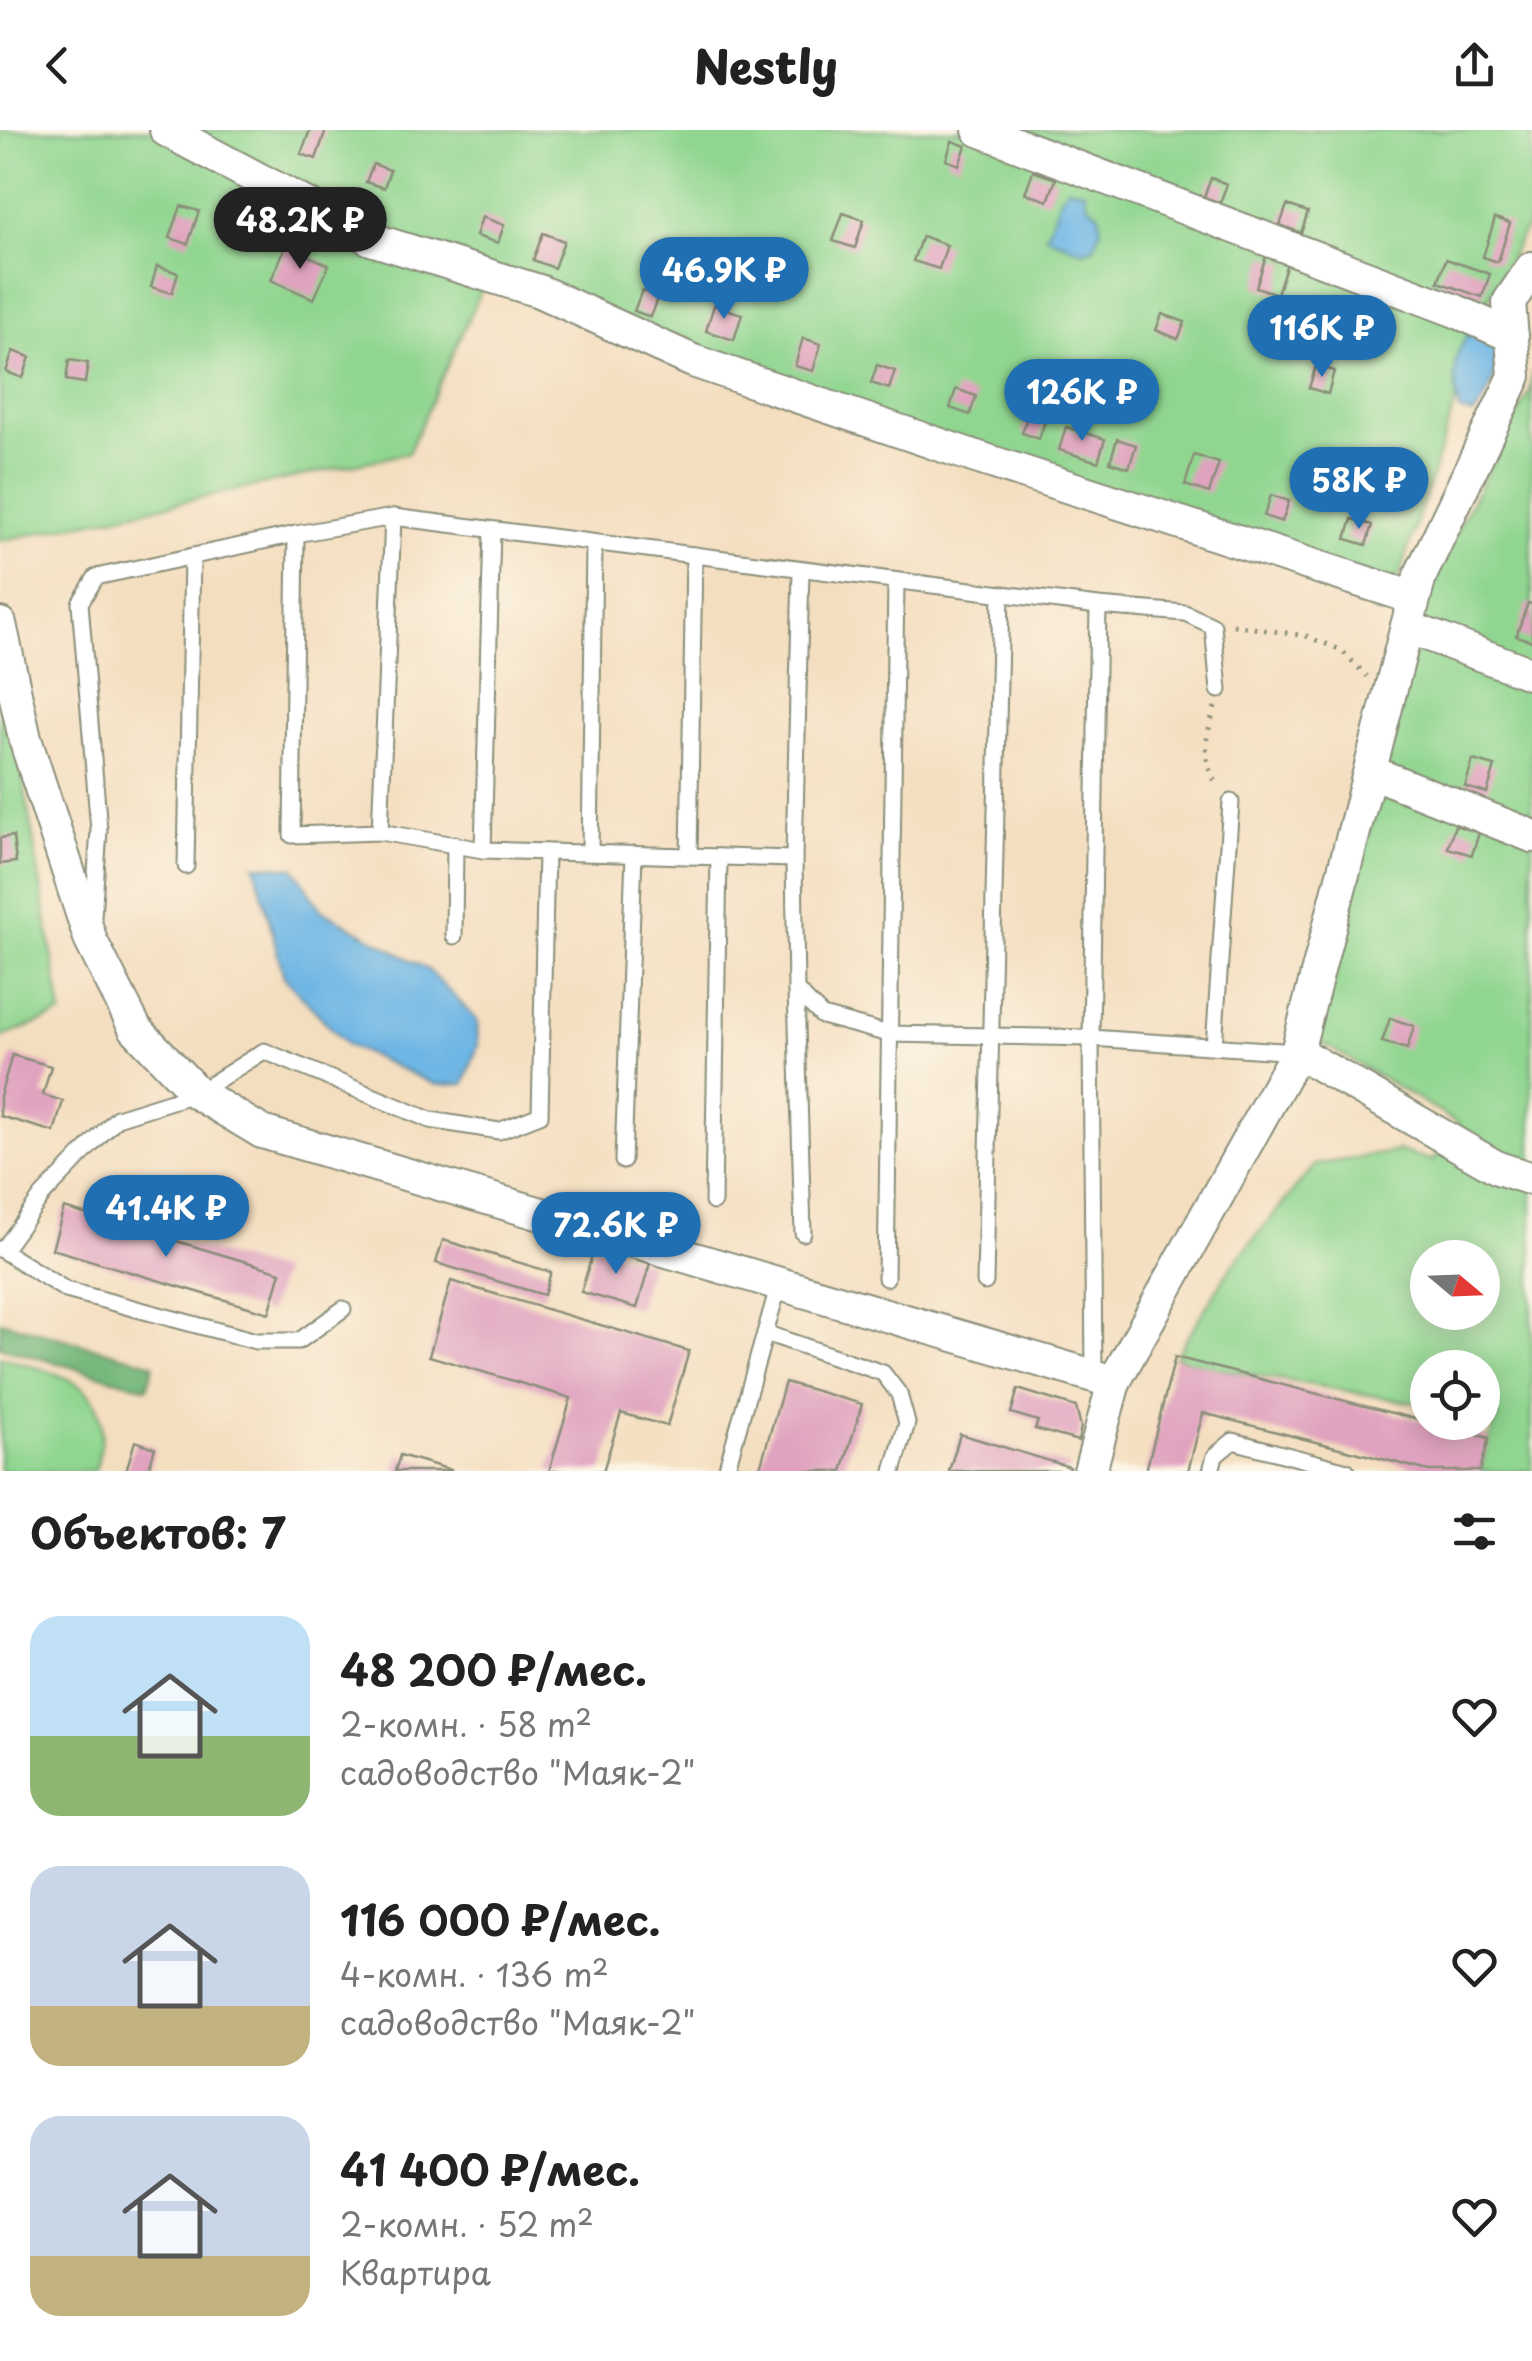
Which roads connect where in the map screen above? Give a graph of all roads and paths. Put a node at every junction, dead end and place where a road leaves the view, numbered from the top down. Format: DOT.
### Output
graph roads {
  1 [pos="166,130"];
  2 [pos="980,130"];
  3 [pos="1532,268"];
  4 [pos="1512,336"];
  5 [pos="393,517"];
  6 [pos="492,530"];
  7 [pos="296,534"];
  8 [pos="594,542"];
  9 [pos="694,555"];
  10 [pos="192,556"];
  11 [pos="802,569"];
  12 [pos="896,580"];
  13 [pos="1001,594"];
  14 [pos="1098,606"];
  15 [pos="1411,612"];
  16 [pos="0,624"];
  17 [pos="1213,626"];
  18 [pos="1532,674"];
  19 [pos="1392,688"];
  20 [pos="1219,690"];
  21 [pos="1372,772"];
  22 [pos="1231,802"];
  23 [pos="380,832"];
  24 [pos="1532,836"];
  25 [pos="455,844"];
  26 [pos="483,850"];
  27 [pos="546,852"];
  28 [pos="590,853"];
  29 [pos="634,854"];
  30 [pos="689,856"];
  31 [pos="719,857"];
  32 [pos="794,860"];
  33 [pos="186,866"];
  34 [pos="454,936"];
  35 [pos="92,941"];
  36 [pos="796,990"];
  37 [pos="889,1034"];
  38 [pos="990,1038"];
  39 [pos="1091,1038"];
  40 [pos="1214,1046"];
  41 [pos="1296,1052"];
  42 [pos="197,1092"];
  43 [pos="622,1161"];
  44 [pos="1532,1179"];
  45 [pos="713,1202"];
  46 [pos="803,1233"];
  47 [pos="2,1250"];
  48 [pos="886,1278"];
  49 [pos="985,1282"];
  50 [pos="779,1284"];
  51 [pos="342,1309"];
  52 [pos="765,1332"];
  53 [pos="1104,1379"];
  54 [pos="726,1471"];
  55 [pos="893,1471"];
  56 [pos="1090,1471"];
  57 [pos="1211,1471"];
  58 [pos="1347,1471"];
  1 -- 15 [label="street"];
  2 -- 4 [label="street"];
  3 -- 4 [label="street"];
  4 -- 15 [label="street"];
  5 -- 6 [label="lane"];
  5 -- 7 [label="lane"];
  5 -- 23 [label="lane"];
  6 -- 8 [label="lane"];
  6 -- 26 [label="lane"];
  7 -- 10 [label="lane"];
  7 -- 23 [label="lane"];
  8 -- 9 [label="lane"];
  8 -- 28 [label="lane"];
  9 -- 11 [label="lane"];
  9 -- 30 [label="lane"];
  10 -- 33 [label="lane"];
  10 -- 35 [label="lane"];
  11 -- 12 [label="lane"];
  11 -- 32 [label="lane"];
  12 -- 13 [label="lane"];
  12 -- 37 [label="lane"];
  13 -- 14 [label="lane"];
  13 -- 38 [label="lane"];
  14 -- 17 [label="lane"];
  14 -- 39 [label="lane"];
  15 -- 18 [label="street"];
  15 -- 19 [label="street"];
  16 -- 35 [label="street"];
  17 -- 19 [label="path"];
  17 -- 20 [label="lane"];
  19 -- 21 [label="street"];
  20 -- 22 [label="path"];
  21 -- 24 [label="street"];
  21 -- 41 [label="street"];
  22 -- 40 [label="lane"];
  23 -- 25 [label="lane"];
  25 -- 26 [label="lane"];
  25 -- 34 [label="lane"];
  26 -- 27 [label="lane"];
  27 -- 28 [label="lane"];
  27 -- 42 [label="lane"];
  28 -- 29 [label="lane"];
  29 -- 30 [label="lane"];
  29 -- 43 [label="lane"];
  30 -- 31 [label="lane"];
  31 -- 32 [label="lane"];
  31 -- 45 [label="lane"];
  32 -- 36 [label="lane"];
  35 -- 42 [label="street"];
  36 -- 37 [label="lane"];
  36 -- 46 [label="lane"];
  37 -- 38 [label="lane"];
  37 -- 48 [label="lane"];
  38 -- 39 [label="lane"];
  38 -- 49 [label="lane"];
  39 -- 40 [label="lane"];
  39 -- 53 [label="lane"];
  40 -- 41 [label="lane"];
  41 -- 44 [label="street"];
  41 -- 53 [label="street"];
  42 -- 47 [label="lane"];
  42 -- 50 [label="street"];
  47 -- 51 [label="lane"];
  50 -- 52 [label="lane"];
  50 -- 53 [label="street"];
  52 -- 54 [label="lane"];
  52 -- 55 [label="lane"];
  53 -- 56 [label="street"];
  57 -- 58 [label="lane"];
}
